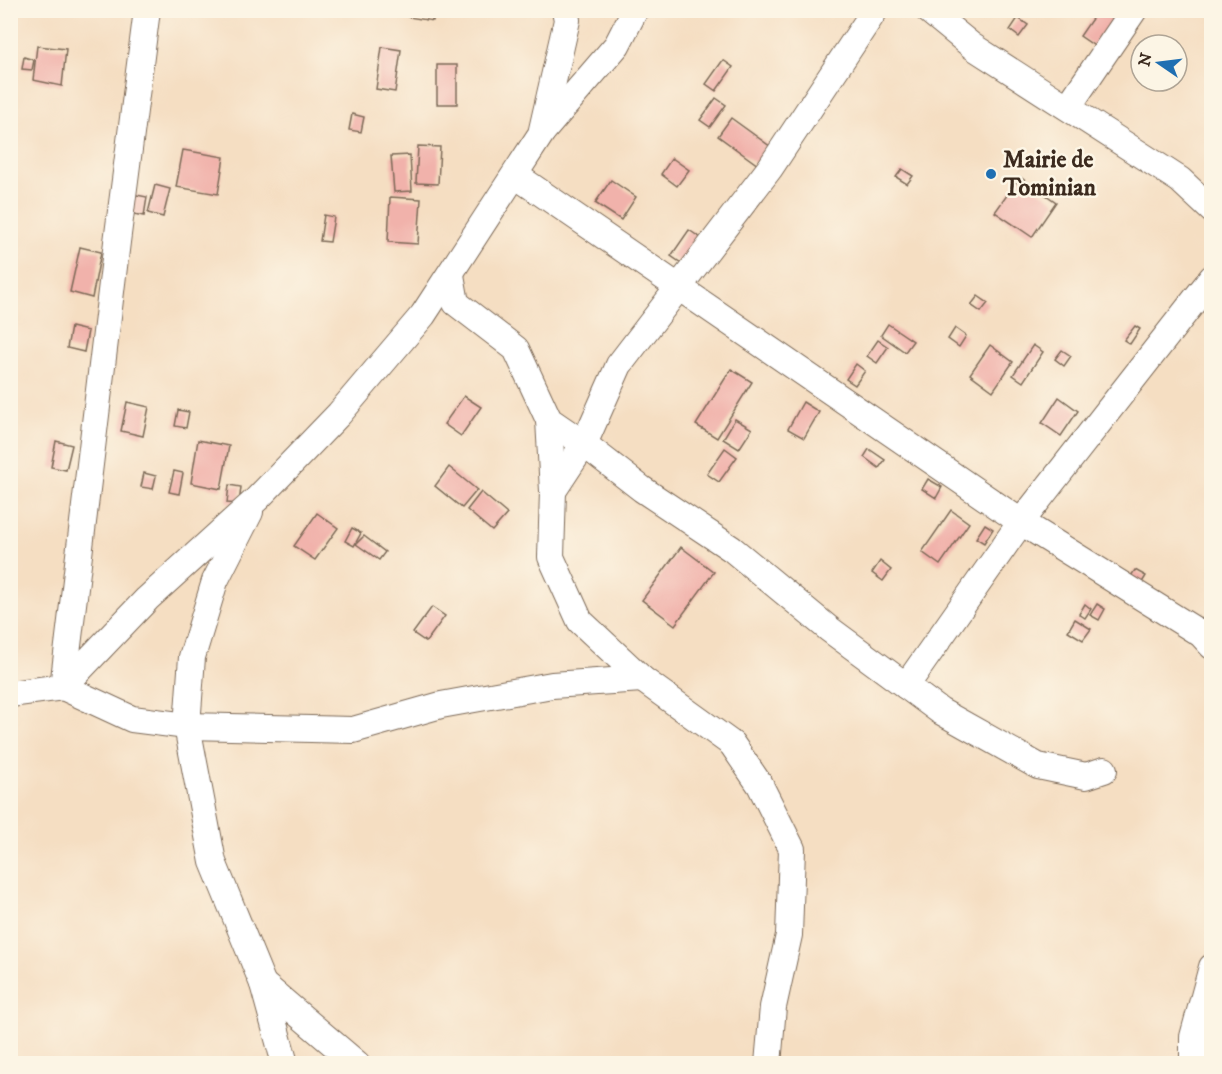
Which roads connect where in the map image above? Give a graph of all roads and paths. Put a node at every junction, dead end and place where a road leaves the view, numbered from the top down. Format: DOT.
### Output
graph roads {
  1 [pos="147,10"];
  2 [pos="565,10"];
  3 [pos="635,10"];
  4 [pos="874,10"];
  5 [pos="928,10"];
  6 [pos="1134,10"];
  7 [pos="1068,107"];
  8 [pos="541,134"];
  9 [pos="515,175"];
  10 [pos="1212,210"];
  11 [pos="451,275"];
  12 [pos="1212,278"];
  13 [pos="678,288"];
  14 [pos="549,420"];
  15 [pos="584,444"];
  16 [pos="553,491"];
  17 [pos="257,499"];
  18 [pos="1021,522"];
  19 [pos="1212,646"];
  20 [pos="642,679"];
  21 [pos="906,686"];
  22 [pos="63,687"];
  23 [pos="10,694"];
  24 [pos="187,726"];
  25 [pos="1104,770"];
  26 [pos="1212,967"];
  27 [pos="263,984"];
  28 [pos="285,1064"];
  29 [pos="357,1064"];
  30 [pos="768,1064"];
  31 [pos="1193,1064"];
  1 -- 22 [label="street"];
  2 -- 8 [label="street"];
  3 -- 8 [label="street"];
  4 -- 13 [label="street"];
  5 -- 7 [label="street"];
  6 -- 7 [label="street"];
  7 -- 10 [label="street"];
  8 -- 9 [label="street"];
  9 -- 11 [label="street"];
  9 -- 13 [label="street"];
  11 -- 14 [label="street"];
  11 -- 17 [label="street"];
  12 -- 18 [label="street"];
  13 -- 15 [label="street"];
  13 -- 18 [label="street"];
  14 -- 15 [label="street"];
  14 -- 16 [label="street"];
  15 -- 16 [label="street"];
  15 -- 21 [label="street"];
  16 -- 20 [label="street"];
  17 -- 22 [label="street"];
  17 -- 24 [label="street"];
  18 -- 19 [label="street"];
  18 -- 21 [label="street"];
  20 -- 24 [label="street"];
  20 -- 30 [label="street"];
  21 -- 25 [label="street"];
  22 -- 23 [label="street"];
  22 -- 24 [label="street"];
  24 -- 27 [label="street"];
  26 -- 31 [label="street"];
  27 -- 28 [label="street"];
  27 -- 29 [label="street"];
}
